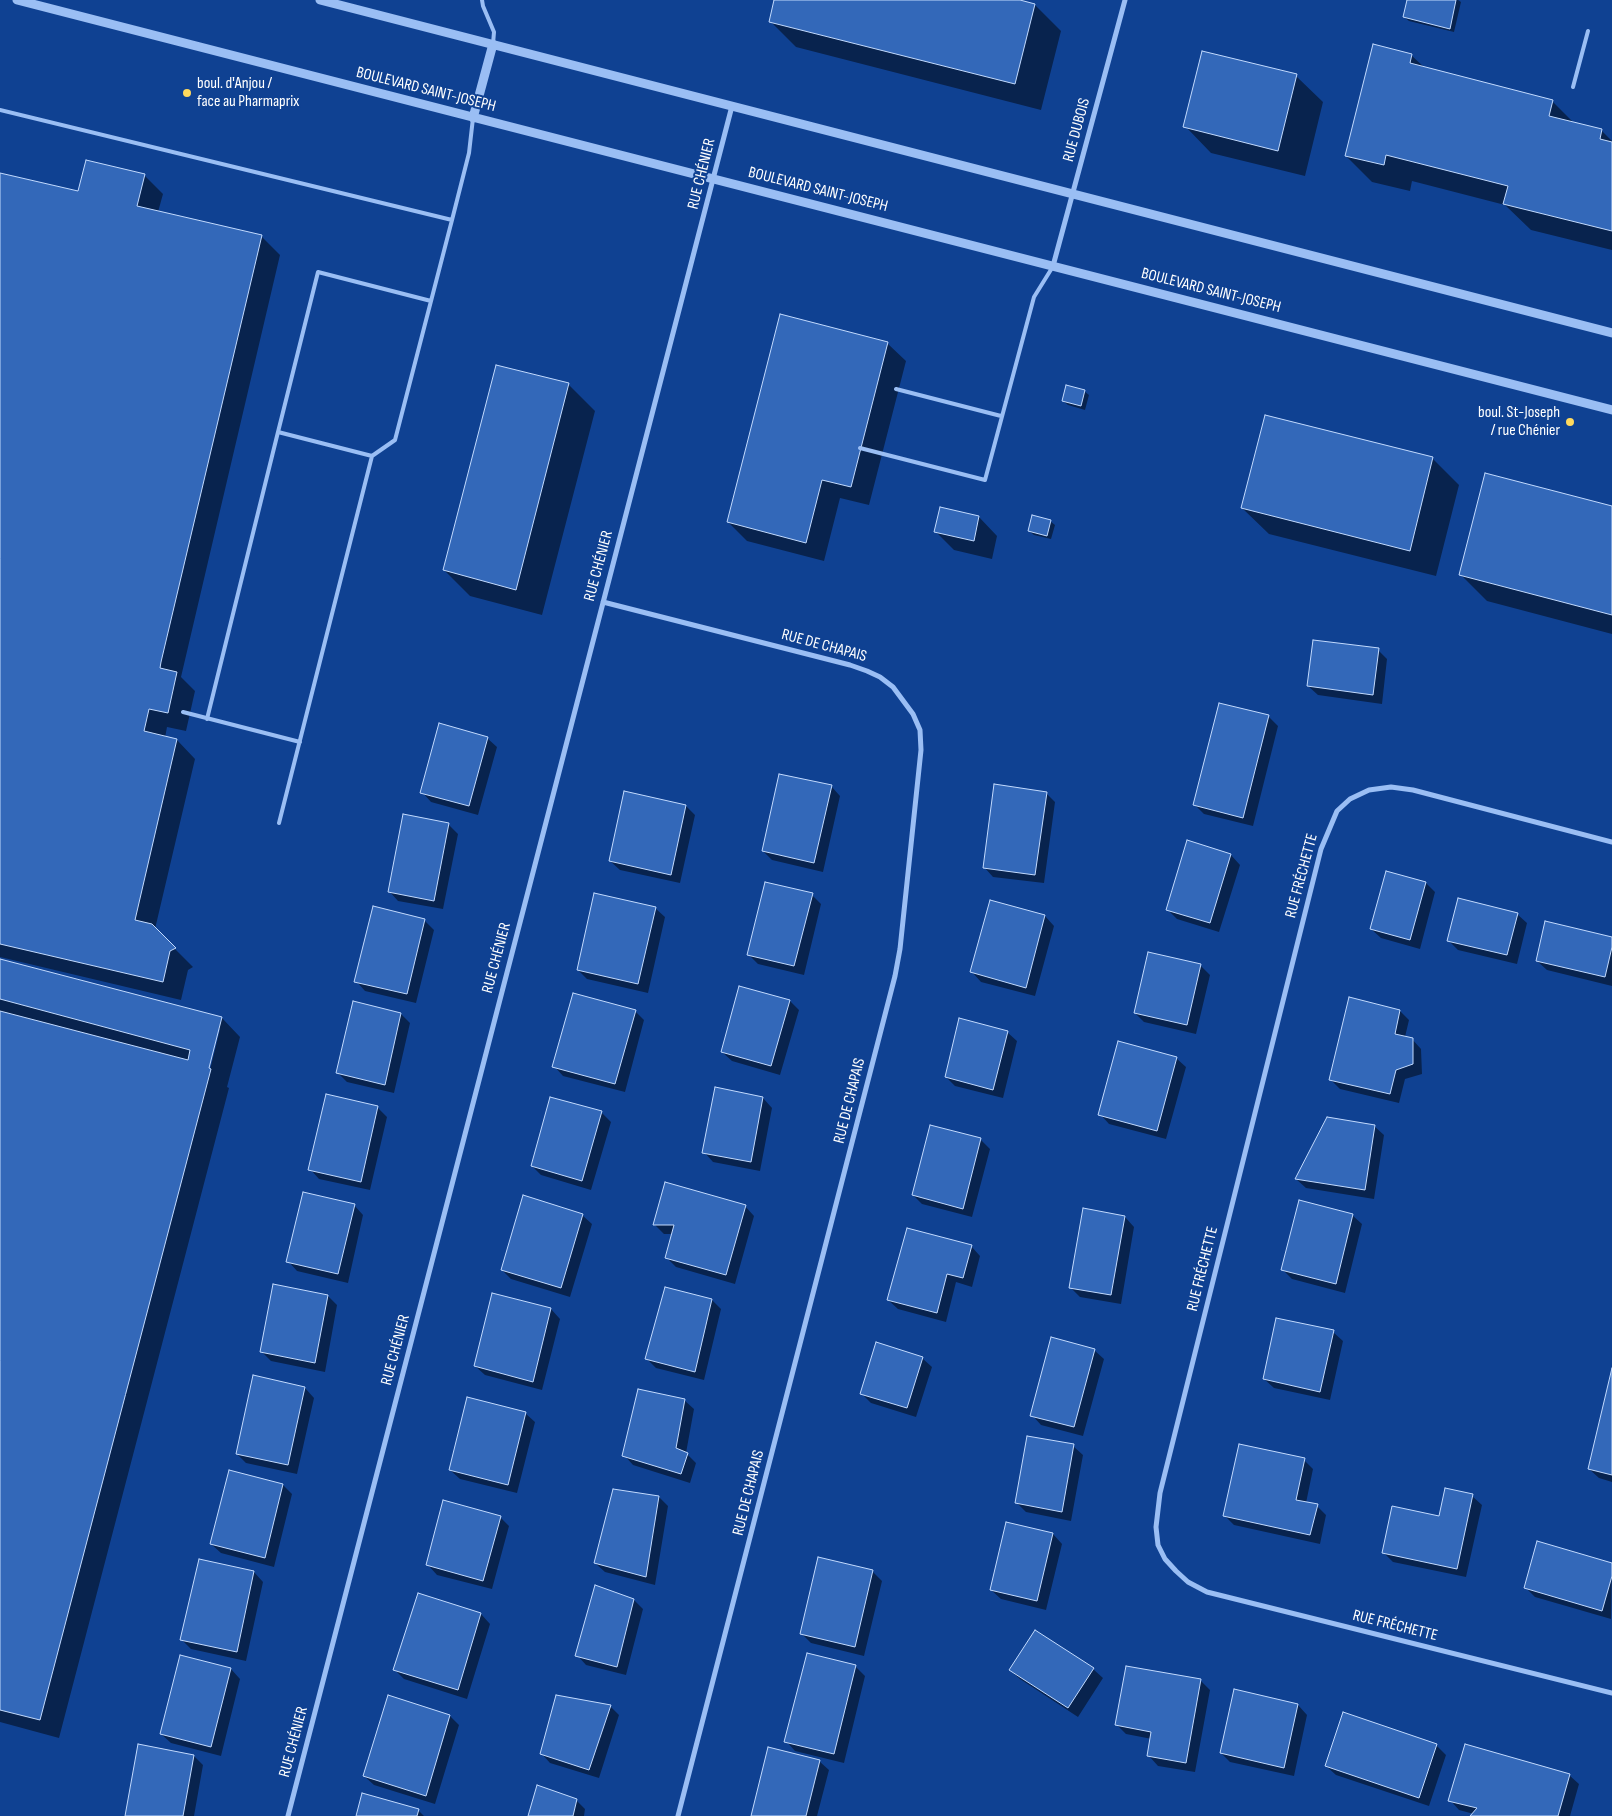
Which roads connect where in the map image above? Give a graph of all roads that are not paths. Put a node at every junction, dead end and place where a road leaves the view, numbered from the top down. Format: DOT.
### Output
graph roads {
  1 [pos="17,0"];
  2 [pos="320,0"];
  3 [pos="482,0"];
  4 [pos="1125,0"];
  5 [pos="1588,30"];
  6 [pos="492,44"];
  7 [pos="1573,88"];
  8 [pos="732,106"];
  9 [pos="0,110"];
  10 [pos="473,118"];
  11 [pos="714,178"];
  12 [pos="1072,195"];
  13 [pos="452,220"];
  14 [pos="1054,266"];
  15 [pos="431,301"];
  16 [pos="1612,333"];
  17 [pos="896,389"];
  18 [pos="1612,410"];
  19 [pos="1001,416"];
  20 [pos="278,432"];
  21 [pos="860,448"];
  22 [pos="372,456"];
  23 [pos="602,602"];
  24 [pos="183,712"];
  25 [pos="207,719"];
  26 [pos="300,742"];
  27 [pos="280,823"];
  28 [pos="1612,842"];
  29 [pos="1612,1693"];
  30 [pos="288,1816"];
  31 [pos="678,1816"];
  1 -- 10 [label="street, BOULEVARD SAINT-JOSEPH"];
  2 -- 6 [label="street"];
  3 -- 6 [label="lane"];
  4 -- 12 [label="street, RUE DUBOIS"];
  5 -- 7 [label="lane"];
  6 -- 8 [label="street"];
  6 -- 10 [label="street"];
  8 -- 11 [label="street, RUE CHÉNIER"];
  8 -- 12 [label="street"];
  9 -- 13 [label="lane"];
  10 -- 11 [label="street, BOULEVARD SAINT-JOSEPH"];
  10 -- 13 [label="lane"];
  11 -- 14 [label="street, BOULEVARD SAINT-JOSEPH"];
  11 -- 23 [label="street, RUE CHÉNIER"];
  12 -- 14 [label="street, RUE DUBOIS"];
  12 -- 16 [label="street"];
  13 -- 15 [label="lane"];
  14 -- 18 [label="street, BOULEVARD SAINT-JOSEPH"];
  14 -- 19 [label="lane"];
  15 -- 20 [label="lane"];
  15 -- 22 [label="lane"];
  17 -- 19 [label="lane"];
  19 -- 21 [label="lane"];
  20 -- 22 [label="lane"];
  20 -- 25 [label="lane"];
  22 -- 26 [label="lane"];
  23 -- 30 [label="street, RUE CHÉNIER"];
  23 -- 31 [label="street, RUE DE CHAPAIS"];
  24 -- 25 [label="lane"];
  25 -- 26 [label="lane"];
  26 -- 27 [label="lane"];
  28 -- 29 [label="street, RUE FRÉCHETTE"];
}
